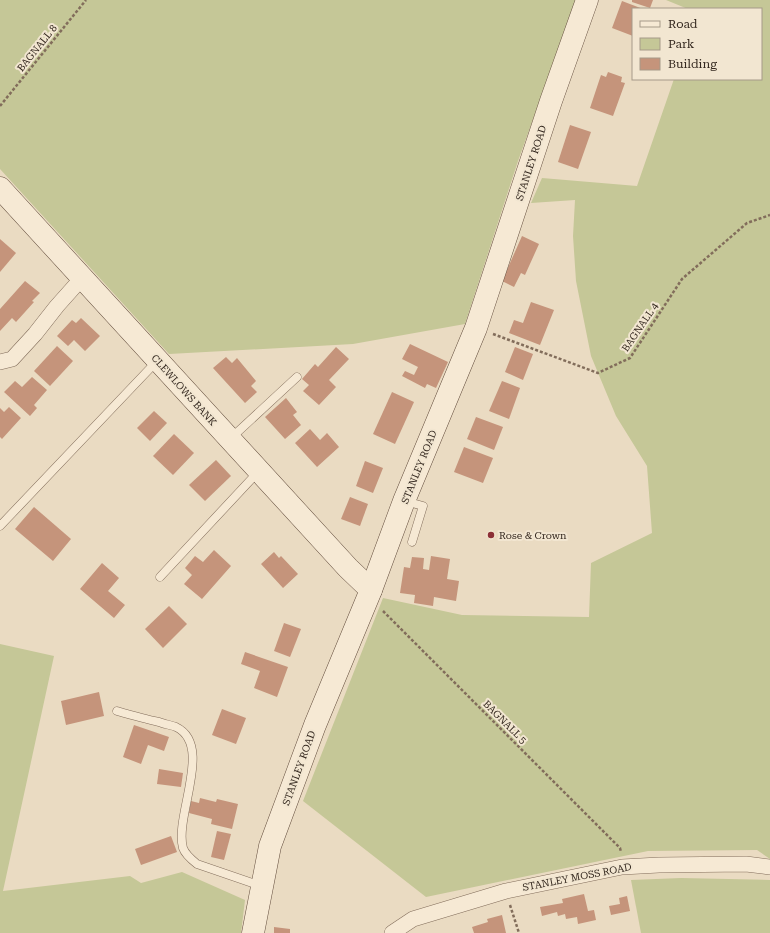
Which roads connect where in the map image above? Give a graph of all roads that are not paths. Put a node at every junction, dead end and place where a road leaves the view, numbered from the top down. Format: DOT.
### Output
graph roads {
  1 [pos="587,0"];
  2 [pos="0,188"];
  3 [pos="82,278"];
  4 [pos="158,361"];
  5 [pos="0,362"];
  6 [pos="296,377"];
  7 [pos="230,439"];
  8 [pos="258,471"];
  9 [pos="404,501"];
  10 [pos="0,526"];
  11 [pos="412,542"];
  12 [pos="160,577"];
  13 [pos="371,590"];
  14 [pos="118,711"];
  15 [pos="770,867"];
  16 [pos="261,887"];
  17 [pos="253,933"];
  18 [pos="392,933"];
  1 -- 9 [label="street, STANLEY ROAD"];
  2 -- 3 [label="street, CLEWLOWS BANK"];
  3 -- 4 [label="street, CLEWLOWS BANK"];
  3 -- 5 [label="street"];
  4 -- 7 [label="street, CLEWLOWS BANK"];
  4 -- 10 [label="lane"];
  6 -- 7 [label="lane"];
  7 -- 8 [label="street, CLEWLOWS BANK"];
  8 -- 12 [label="lane"];
  8 -- 13 [label="street, CLEWLOWS BANK"];
  9 -- 11 [label="lane"];
  9 -- 13 [label="street, STANLEY ROAD"];
  13 -- 16 [label="street, STANLEY ROAD"];
  14 -- 16 [label="lane"];
  15 -- 18 [label="street, STANLEY MOSS ROAD"];
  16 -- 17 [label="street, STANLEY ROAD"];
}
